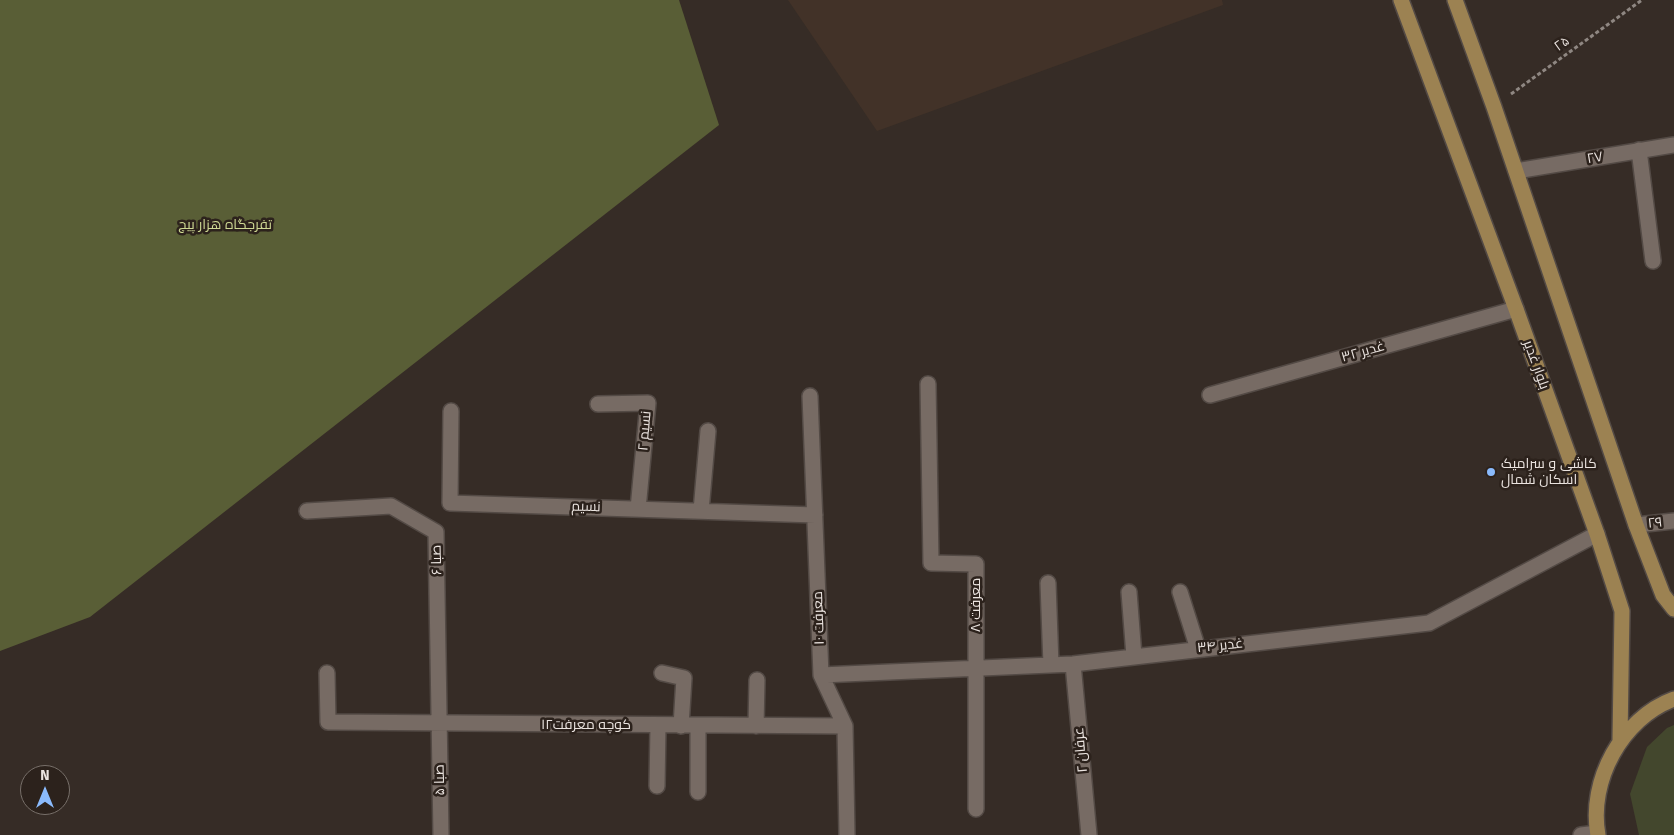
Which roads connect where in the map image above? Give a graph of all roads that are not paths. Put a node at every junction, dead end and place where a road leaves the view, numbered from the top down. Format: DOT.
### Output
graph roads {
  1 [pos="1401,0"];
  2 [pos="1455,0"];
  3 [pos="1674,145"];
  4 [pos="1639,150"];
  5 [pos="1516,171"];
  6 [pos="1653,261"];
  7 [pos="1516,309"];
  8 [pos="928,384"];
  9 [pos="1210,395"];
  10 [pos="810,396"];
  11 [pos="598,404"];
  12 [pos="451,411"];
  13 [pos="708,432"];
  14 [pos="638,509"];
  15 [pos="307,511"];
  16 [pos="701,511"];
  17 [pos="815,514"];
  18 [pos="1674,521"];
  19 [pos="1636,525"];
  20 [pos="1597,534"];
  21 [pos="1048,583"];
  22 [pos="1129,592"];
  23 [pos="1180,592"];
  24 [pos="1674,609"];
  25 [pos="1198,649"];
  26 [pos="1134,656"];
  27 [pos="1073,664"];
  28 [pos="1051,665"];
  29 [pos="976,670"];
  30 [pos="327,673"];
  31 [pos="662,673"];
  32 [pos="821,676"];
  33 [pos="757,680"];
  34 [pos="1674,699"];
  35 [pos="439,724"];
  36 [pos="658,726"];
  37 [pos="681,726"];
  38 [pos="698,726"];
  39 [pos="756,726"];
  40 [pos="845,726"];
  41 [pos="1620,740"];
  42 [pos="657,786"];
  43 [pos="698,792"];
  44 [pos="976,809"];
  45 [pos="1598,834"];
  46 [pos="441,835"];
  47 [pos="847,835"];
  48 [pos="1089,835"];
  49 [pos="1581,835"];
  1 -- 7 [label="main road, بلوار غدیر"];
  2 -- 5 [label="main road"];
  3 -- 4 [label="street, ۲۷"];
  4 -- 5 [label="street, ۲۷"];
  4 -- 6 [label="street"];
  5 -- 19 [label="main road"];
  7 -- 9 [label="street, ۳۲ غدیر"];
  7 -- 20 [label="main road, بلوار غدیر"];
  8 -- 29 [label="street, معرفت ۸"];
  10 -- 17 [label="street, معرفت ۱۰"];
  11 -- 14 [label="street, ۲ نسیم"];
  12 -- 14 [label="street, نسیم"];
  13 -- 16 [label="street"];
  14 -- 16 [label="street, نسیم"];
  15 -- 35 [label="street, ۶ صبا"];
  16 -- 17 [label="street, نسیم"];
  17 -- 32 [label="street, معرفت ۱۰"];
  18 -- 19 [label="street, ۲۹"];
  19 -- 24 [label="main road"];
  20 -- 25 [label="street, ۳۴ غدیر"];
  20 -- 41 [label="main road, بلوار غدیر"];
  21 -- 28 [label="street"];
  22 -- 26 [label="street"];
  23 -- 25 [label="street"];
  25 -- 26 [label="street, ۳۴ غدیر"];
  26 -- 27 [label="street, ۳۴ غدیر"];
  27 -- 28 [label="street, ۳۴ غدیر"];
  27 -- 48 [label="street, ۲ عرفان"];
  28 -- 29 [label="street, ۳۴ غدیر"];
  29 -- 32 [label="street, ۳۴ غدیر"];
  29 -- 44 [label="street, معرفت ۸"];
  30 -- 35 [label="street, کوچه معرفت۱۲"];
  31 -- 37 [label="street"];
  32 -- 40 [label="street, معرفت ۱۰"];
  33 -- 39 [label="street"];
  34 -- 41 [label="main road"];
  35 -- 36 [label="street, کوچه معرفت۱۲"];
  35 -- 46 [label="street, صبا ۵"];
  36 -- 37 [label="street, کوچه معرفت۱۲"];
  36 -- 42 [label="street"];
  37 -- 38 [label="street, کوچه معرفت۱۲"];
  38 -- 39 [label="street, کوچه معرفت۱۲"];
  38 -- 43 [label="street"];
  39 -- 40 [label="street, کوچه معرفت۱۲"];
  40 -- 47 [label="street, معرفت ۱۰"];
  41 -- 45 [label="main road"];
  45 -- 49 [label="street"];
}
